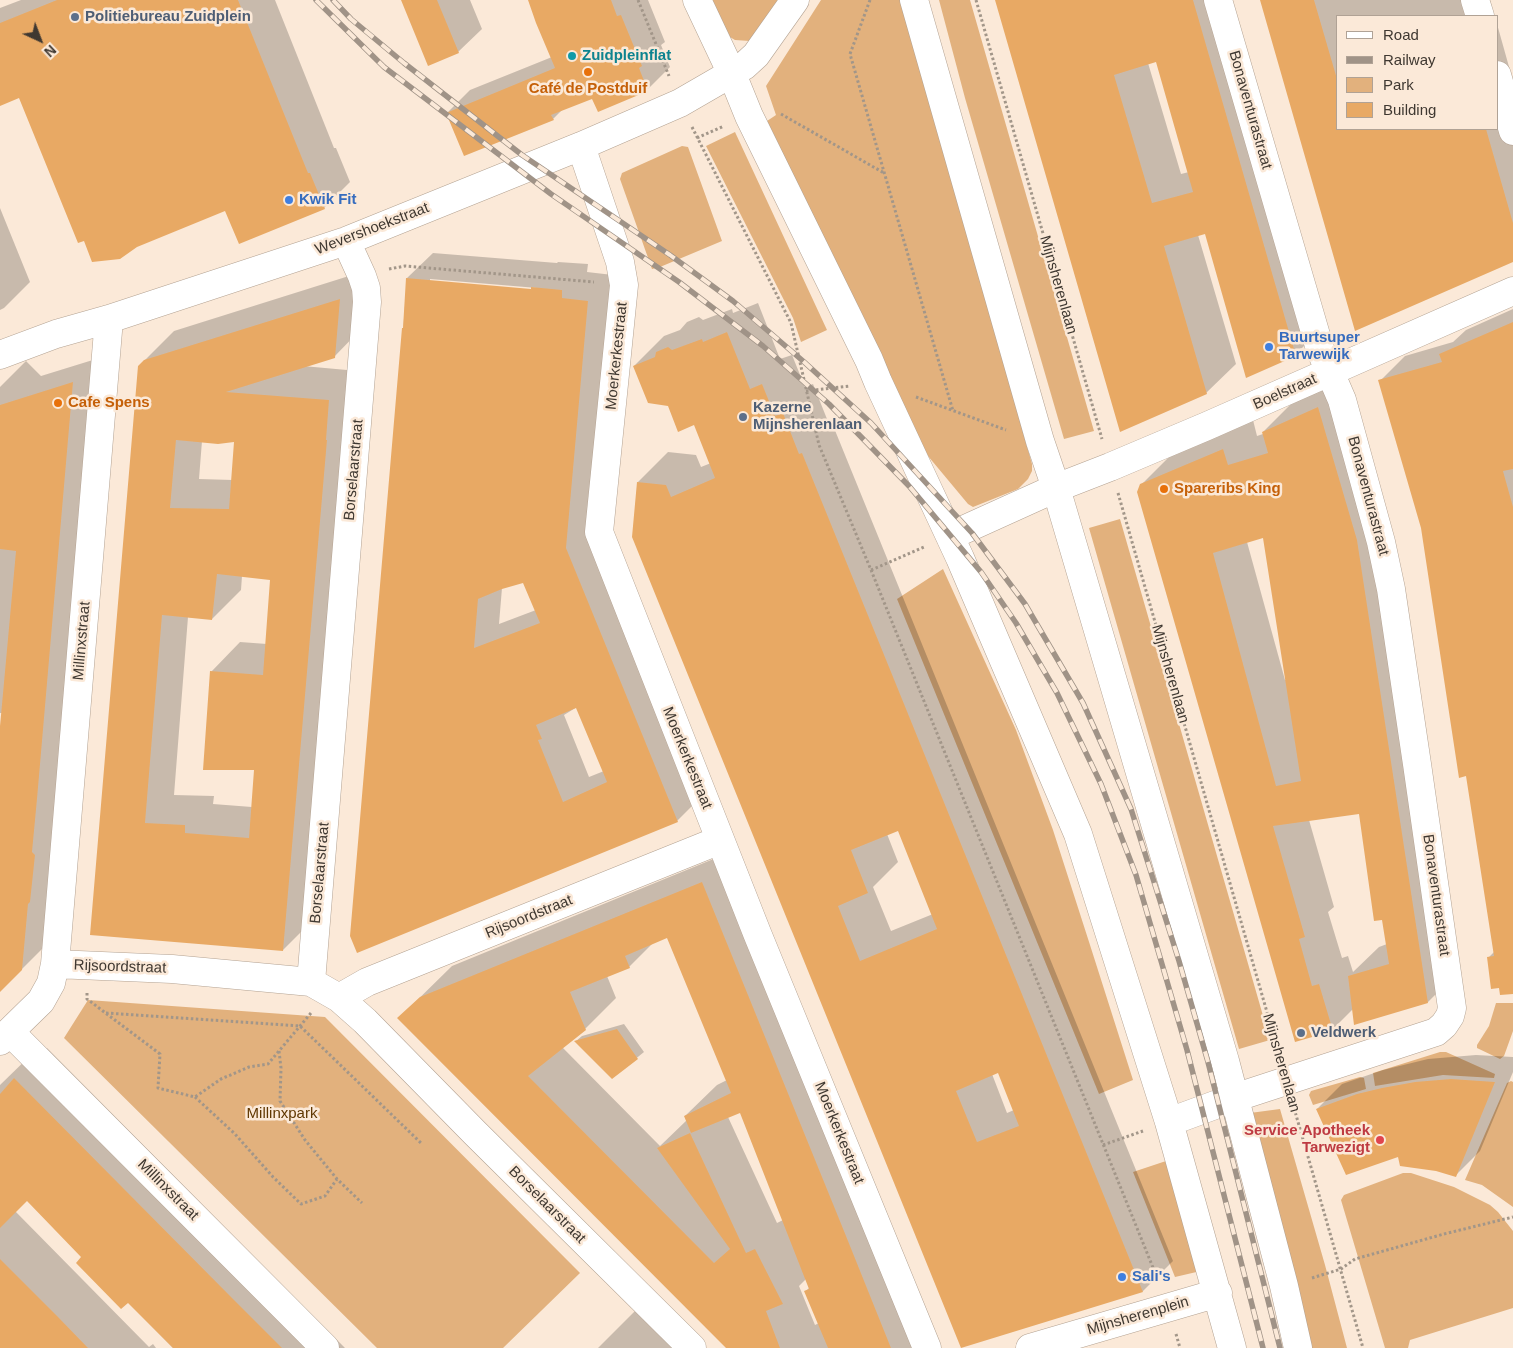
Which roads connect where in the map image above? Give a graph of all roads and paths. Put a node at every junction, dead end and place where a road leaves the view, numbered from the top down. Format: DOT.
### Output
graph roads {
  1 [pos="638,0"];
  2 [pos="697,0"];
  3 [pos="795,0"];
  4 [pos="870,0"];
  5 [pos="914,0"];
  6 [pos="976,0"];
  7 [pos="1218,0"];
  8 [pos="1475,0"];
  9 [pos="1480,15"];
  10 [pos="732,74"];
  11 [pos="1498,78"];
  12 [pos="680,103"];
  13 [pos="1513,130"];
  14 [pos="581,146"];
  15 [pos="346,241"];
  16 [pos="362,276"];
  17 [pos="624,285"];
  18 [pos="1513,291"];
  19 [pos="109,318"];
  20 [pos="0,355"];
  21 [pos="1330,372"];
  22 [pos="878,382"];
  23 [pos="806,391"];
  24 [pos="953,411"];
  25 [pos="1040,441"];
  26 [pos="1110,467"];
  27 [pos="1056,488"];
  28 [pos="950,536"];
  29 [pos="871,570"];
  30 [pos="720,840"];
  31 [pos="55,964"];
  32 [pos="88,965"];
  33 [pos="326,990"];
  34 [pos="105,1013"];
  35 [pos="300,1026"];
  36 [pos="5,1036"];
  37 [pos="279,1050"];
  38 [pos="1286,1082"];
  39 [pos="195,1096"];
  40 [pos="1234,1098"];
  41 [pos="1169,1122"];
  42 [pos="422,1143"];
  43 [pos="1103,1145"];
  44 [pos="337,1179"];
  45 [pos="362,1203"];
  46 [pos="1513,1217"];
  47 [pos="1340,1269"];
  48 [pos="1218,1293"];
  49 [pos="1169,1307"];
  50 [pos="325,1348"];
  51 [pos="692,1348"];
  52 [pos="927,1348"];
  53 [pos="1030,1348"];
  54 [pos="1180,1348"];
  55 [pos="1232,1348"];
  56 [pos="1298,1348"];
  57 [pos="1363,1348"];
  1 -- 12 [label="path"];
  2 -- 10 [label="street"];
  3 -- 10 [label="street, Wevershoekstraat"];
  4 -- 24 [label="path"];
  5 -- 25 [label="street"];
  6 -- 26 [label="path, Mijnsherenlaan"];
  7 -- 21 [label="street, Bonaventurastraat"];
  8 -- 9 [label="street"];
  10 -- 12 [label="street, Wevershoekstraat"];
  10 -- 22 [label="street"];
  11 -- 13 [label="street"];
  12 -- 14 [label="street, Wevershoekstraat"];
  12 -- 23 [label="path"];
  14 -- 15 [label="street, Wevershoekstraat"];
  14 -- 17 [label="street, Moerkerkestraat"];
  15 -- 16 [label="street, Borselaarstraat"];
  15 -- 19 [label="street, Wevershoekstraat"];
  16 -- 17 [label="path"];
  16 -- 33 [label="street, Borselaarstraat"];
  17 -- 30 [label="street, Moerkerkestraat"];
  18 -- 21 [label="street, Boelstraat"];
  19 -- 20 [label="street, Wevershoekstraat"];
  19 -- 31 [label="street, Millinxstraat"];
  21 -- 26 [label="street, Boelstraat"];
  21 -- 38 [label="street, Bonaventurastraat"];
  22 -- 23 [label="path"];
  22 -- 24 [label="path"];
  22 -- 28 [label="street"];
  23 -- 29 [label="path"];
  24 -- 25 [label="path"];
  25 -- 27 [label="street"];
  26 -- 27 [label="street, Boelstraat"];
  26 -- 38 [label="path, Mijnsherenlaan"];
  27 -- 28 [label="street"];
  27 -- 40 [label="street"];
  28 -- 29 [label="path"];
  28 -- 41 [label="street"];
  29 -- 43 [label="path"];
  30 -- 33 [label="street, Rijsoordstraat"];
  30 -- 52 [label="street, Moerkerkestraat"];
  31 -- 32 [label="street, Rijsoordstraat"];
  31 -- 36 [label="street, Rijsoordstraat"];
  32 -- 33 [label="street, Rijsoordstraat"];
  32 -- 34 [label="path"];
  33 -- 35 [label="path"];
  33 -- 51 [label="street, Borselaarstraat"];
  34 -- 35 [label="path"];
  34 -- 39 [label="path"];
  35 -- 37 [label="path"];
  35 -- 42 [label="path"];
  36 -- 50 [label="street, Millinxstraat"];
  37 -- 39 [label="path"];
  37 -- 44 [label="path"];
  38 -- 40 [label="street"];
  38 -- 47 [label="path, Mijnsherenlaan"];
  39 -- 44 [label="path"];
  40 -- 41 [label="street"];
  40 -- 56 [label="street"];
  41 -- 43 [label="path"];
  41 -- 48 [label="street"];
  43 -- 49 [label="path"];
  44 -- 45 [label="path"];
  46 -- 47 [label="path"];
  47 -- 57 [label="path, Mijnsherenlaan"];
  48 -- 49 [label="street, Mijnsherenplein"];
  48 -- 55 [label="street"];
  49 -- 53 [label="street, Mijnsherenplein"];
  49 -- 54 [label="path"];
}
